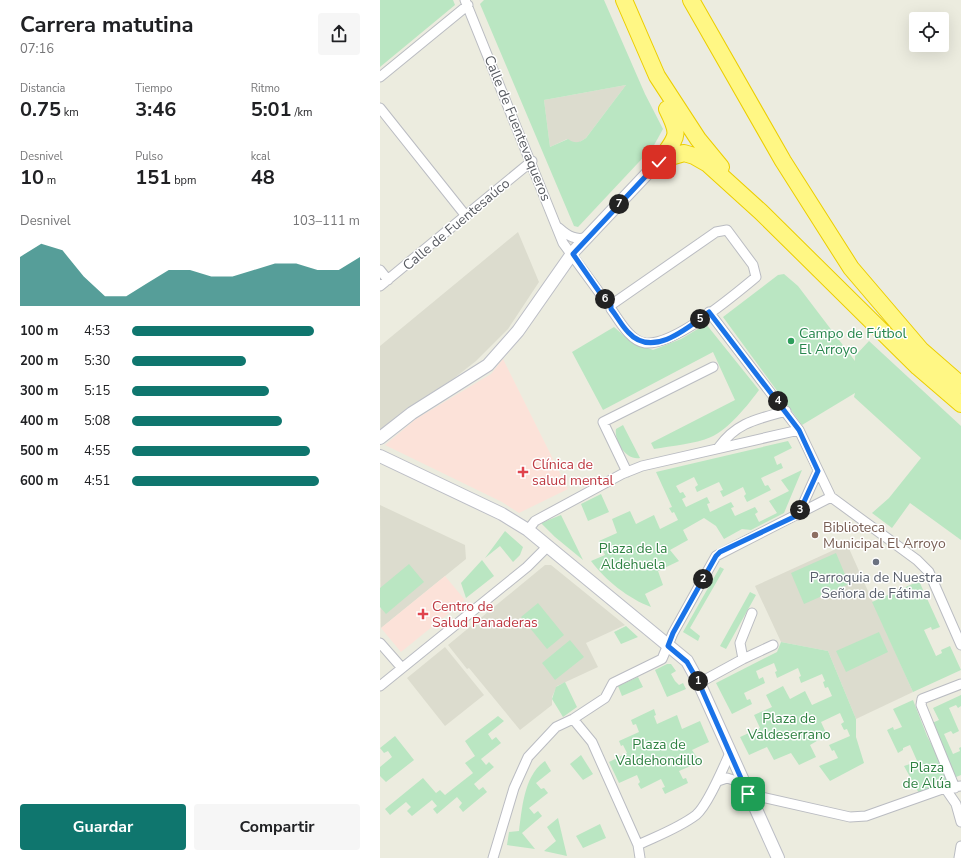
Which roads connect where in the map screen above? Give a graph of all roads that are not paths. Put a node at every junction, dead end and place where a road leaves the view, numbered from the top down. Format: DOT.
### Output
graph roads {
  1 [pos="618,0"];
  2 [pos="624,0"];
  3 [pos="691,0"];
  4 [pos="466,3"];
  5 [pos="380,77"];
  6 [pos="380,108"];
  7 [pos="660,160"];
  8 [pos="532,161"];
  9 [pos="761,212"];
  10 [pos="466,216"];
  11 [pos="558,227"];
  12 [pos="588,237"];
  13 [pos="573,254"];
  14 [pos="380,270"];
  15 [pos="388,280"];
  16 [pos="380,286"];
  17 [pos="611,305"];
  18 [pos="709,312"];
  19 [pos="714,367"];
  20 [pos="961,385"];
  21 [pos="961,404"];
  22 [pos="786,411"];
  23 [pos="799,430"];
  24 [pos="380,438"];
  25 [pos="719,447"];
  26 [pos="380,456"];
  27 [pos="818,471"];
  28 [pos="628,472"];
  29 [pos="831,497"];
  30 [pos="798,515"];
  31 [pos="528,530"];
  32 [pos="548,546"];
  33 [pos="752,613"];
  34 [pos="961,619"];
  35 [pos="953,625"];
  36 [pos="380,643"];
  37 [pos="773,645"];
  38 [pos="961,645"];
  39 [pos="668,646"];
  40 [pos="743,659"];
  41 [pos="402,668"];
  42 [pos="699,683"];
  43 [pos="961,684"];
  44 [pos="380,686"];
  45 [pos="573,719"];
  46 [pos="730,753"];
  47 [pos="718,781"];
  48 [pos="743,783"];
  49 [pos="958,787"];
  50 [pos="945,788"];
  51 [pos="748,794"];
  52 [pos="961,822"];
  53 [pos="638,845"];
  54 [pos="961,846"];
  55 [pos="776,856"];
  56 [pos="493,858"];
  57 [pos="640,858"];
  58 [pos="959,858"];
  1 -- 7 [label="highway"];
  2 -- 9 [label="highway"];
  3 -- 20 [label="highway"];
  4 -- 5 [label="street"];
  4 -- 8 [label="street, Calle de Fuentevaqueros"];
  6 -- 10 [label="street"];
  7 -- 9 [label="highway"];
  7 -- 12 [label="street"];
  8 -- 10 [label="street, Calle de Fuentesaúco"];
  8 -- 11 [label="street, Calle de Fuentevaqueros"];
  9 -- 21 [label="highway"];
  10 -- 15 [label="street, Calle de Fuentesaúco"];
  11 -- 12 [label="street"];
  11 -- 13 [label="street, Calle de Fuentevaqueros"];
  12 -- 13 [label="street"];
  13 -- 17 [label="street, Calle de Fuentevaqueros"];
  13 -- 24 [label="street"];
  14 -- 15 [label="street"];
  15 -- 16 [label="street, Calle de Fuentesaúco"];
  17 -- 18 [label="street, Calle de Fuentevaqueros"];
  17 -- 18 [label="street, Calle de Fuentevaqueros"];
  18 -- 22 [label="street"];
  19 -- 28 [label="street"];
  22 -- 23 [label="street"];
  22 -- 25 [label="street"];
  23 -- 25 [label="street"];
  23 -- 27 [label="street"];
  25 -- 28 [label="street"];
  26 -- 31 [label="street"];
  27 -- 29 [label="street"];
  27 -- 30 [label="street"];
  28 -- 31 [label="street"];
  29 -- 30 [label="street"];
  29 -- 35 [label="street"];
  30 -- 39 [label="street"];
  31 -- 32 [label="street"];
  32 -- 39 [label="street"];
  32 -- 41 [label="street"];
  33 -- 40 [label="street"];
  34 -- 35 [label="street"];
  35 -- 38 [label="street"];
  36 -- 41 [label="street"];
  37 -- 40 [label="street"];
  39 -- 42 [label="street"];
  39 -- 45 [label="street"];
  40 -- 42 [label="street"];
  41 -- 44 [label="street"];
  42 -- 46 [label="street"];
  43 -- 49 [label="street"];
  45 -- 53 [label="street"];
  45 -- 56 [label="street"];
  46 -- 47 [label="street"];
  46 -- 48 [label="street"];
  47 -- 48 [label="street"];
  47 -- 53 [label="street"];
  48 -- 51 [label="street"];
  49 -- 50 [label="street"];
  50 -- 51 [label="street"];
  50 -- 52 [label="street"];
  51 -- 55 [label="street"];
  53 -- 57 [label="street"];
  54 -- 58 [label="street"];
}
